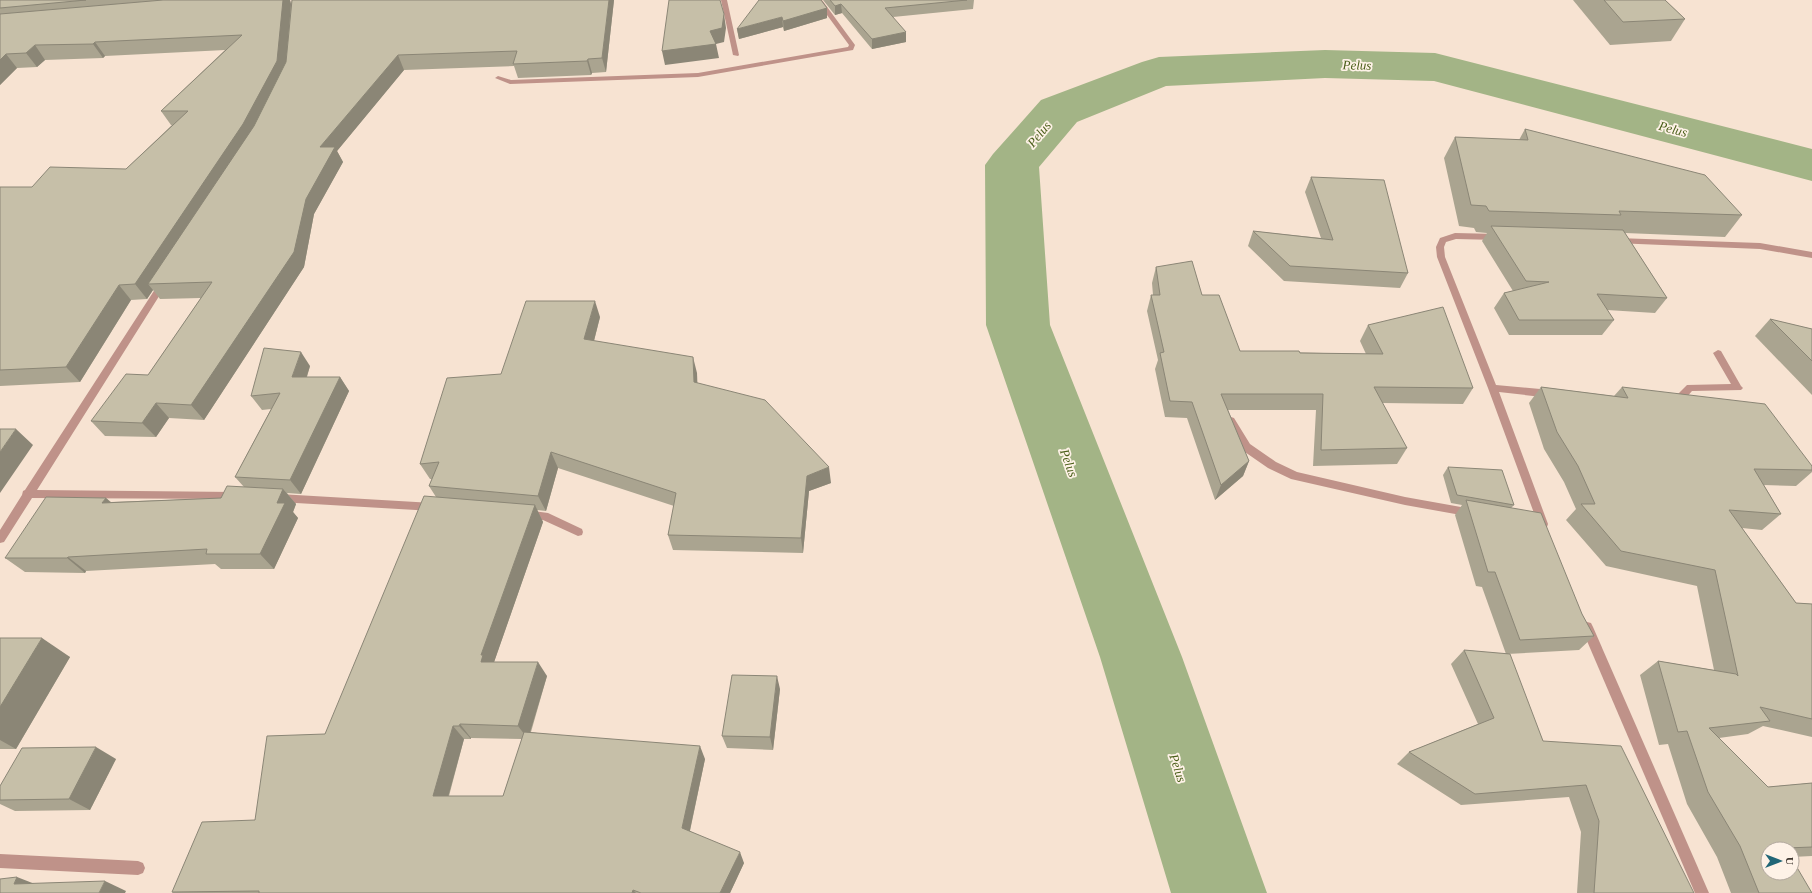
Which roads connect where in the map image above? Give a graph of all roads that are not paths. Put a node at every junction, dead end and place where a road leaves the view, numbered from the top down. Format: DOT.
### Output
graph roads {
  1 [pos="724,0"];
  2 [pos="818,0"];
  3 [pos="736,55"];
  4 [pos="498,78"];
  5 [pos="1509,238"];
  6 [pos="1604,241"];
  7 [pos="1812,256"];
  8 [pos="168,275"];
  9 [pos="1718,354"];
  10 [pos="1493,388"];
  11 [pos="1562,395"];
  12 [pos="1663,404"];
  13 [pos="1231,420"];
  14 [pos="27,494"];
  15 [pos="248,496"];
  16 [pos="272,498"];
  17 [pos="447,508"];
  18 [pos="515,513"];
  19 [pos="1482,515"];
  20 [pos="1528,523"];
  21 [pos="578,532"];
  22 [pos="0,539"];
  23 [pos="1584,619"];
  24 [pos="0,861"];
  25 [pos="138,868"];
  26 [pos="1702,893"];
  1 -- 3 [label="street"];
  2 -- 4 [label="street"];
  5 -- 10 [label="street"];
  6 -- 7 [label="street"];
  8 -- 14 [label="street"];
  9 -- 12 [label="street"];
  10 -- 11 [label="street"];
  10 -- 20 [label="street"];
  13 -- 19 [label="street"];
  14 -- 15 [label="street"];
  14 -- 22 [label="street"];
  16 -- 17 [label="street"];
  18 -- 21 [label="street"];
  23 -- 26 [label="street"];
  24 -- 25 [label="street"];
}
